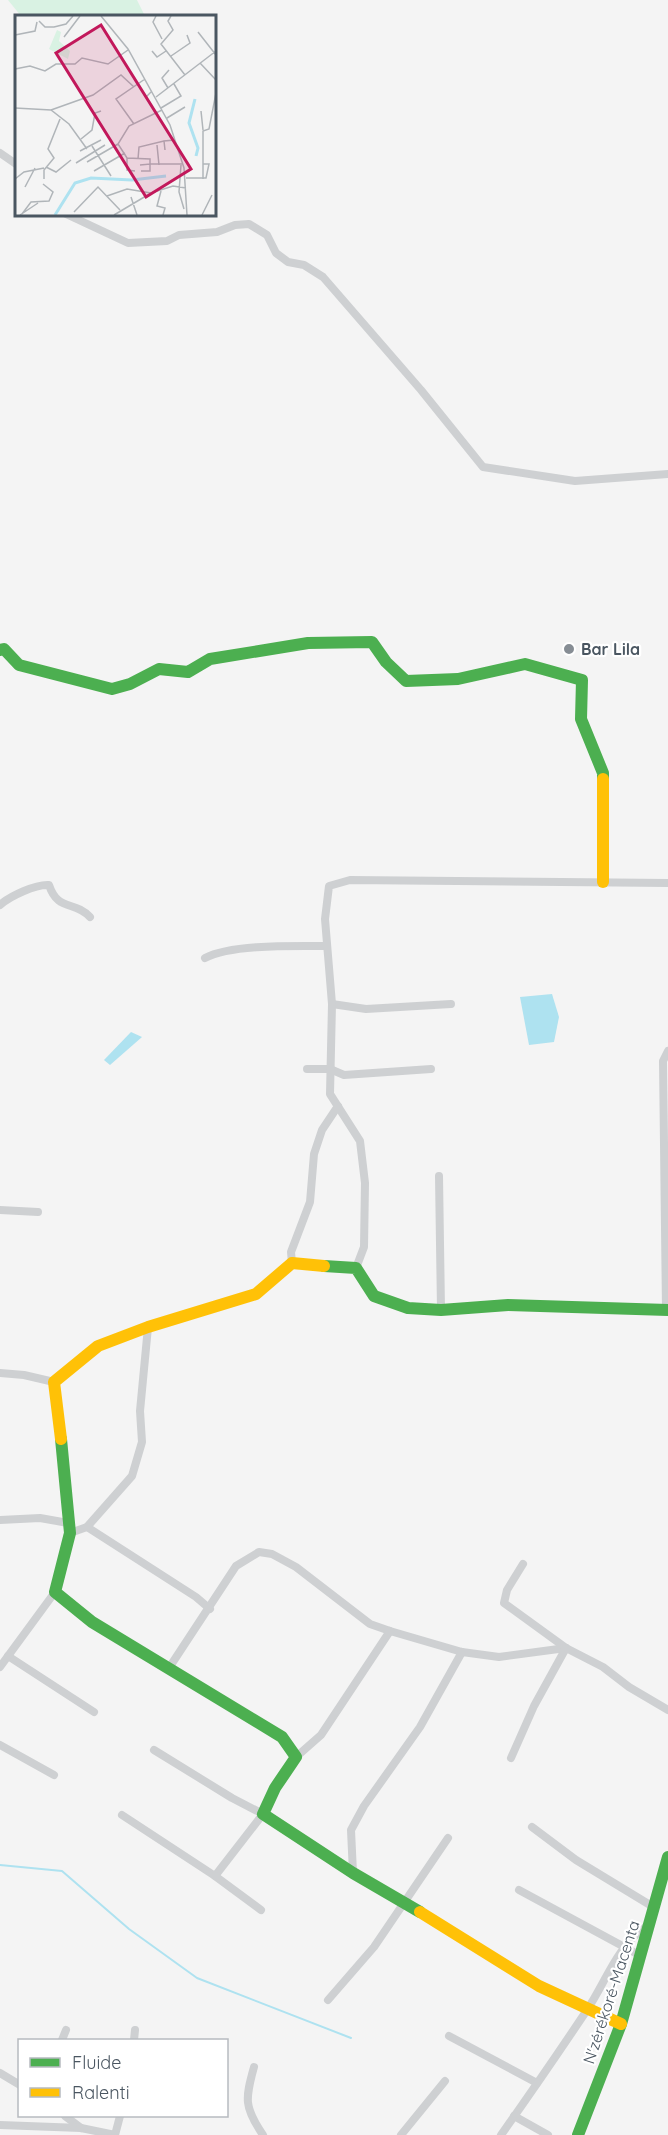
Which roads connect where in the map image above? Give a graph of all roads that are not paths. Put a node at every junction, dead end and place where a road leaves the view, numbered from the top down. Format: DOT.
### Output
graph roads {
  1 [pos="0,153"];
  2 [pos="15,163"];
  3 [pos="70,216"];
  4 [pos="668,474"];
  5 [pos="0,650"];
  6 [pos="603,882"];
  7 [pos="668,883"];
  8 [pos="0,905"];
  9 [pos="90,917"];
  10 [pos="326,946"];
  11 [pos="205,958"];
  12 [pos="332,1004"];
  13 [pos="451,1004"];
  14 [pos="668,1051"];
  15 [pos="307,1069"];
  16 [pos="330,1069"];
  17 [pos="431,1069"];
  18 [pos="338,1106"];
  19 [pos="439,1176"];
  20 [pos="0,1209"];
  21 [pos="39,1212"];
  22 [pos="292,1263"];
  23 [pos="356,1268"];
  24 [pos="441,1310"];
  25 [pos="667,1310"];
  26 [pos="148,1327"];
  27 [pos="0,1373"];
  28 [pos="54,1382"];
  29 [pos="0,1520"];
  30 [pos="87,1527"];
  31 [pos="69,1528"];
  32 [pos="523,1564"];
  33 [pos="55,1592"];
  34 [pos="210,1609"];
  35 [pos="390,1631"];
  36 [pos="566,1648"];
  37 [pos="462,1652"];
  38 [pos="8,1656"];
  39 [pos="0,1667"];
  40 [pos="169,1668"];
  41 [pos="668,1710"];
  42 [pos="94,1712"];
  43 [pos="0,1745"];
  44 [pos="154,1750"];
  45 [pos="296,1757"];
  46 [pos="511,1758"];
  47 [pos="54,1775"];
  48 [pos="263,1814"];
  49 [pos="122,1815"];
  50 [pos="532,1827"];
  51 [pos="448,1838"];
  52 [pos="668,1857"];
  53 [pos="352,1873"];
  54 [pos="215,1876"];
  55 [pos="519,1890"];
  56 [pos="405,1902"];
  57 [pos="655,1908"];
  58 [pos="261,1910"];
  59 [pos="650,1924"];
  60 [pos="623,1947"];
  61 [pos="640,1956"];
  62 [pos="328,2000"];
  63 [pos="589,2008"];
  64 [pos="621,2024"];
  65 [pos="66,2030"];
  66 [pos="135,2030"];
  67 [pos="448,2036"];
  68 [pos="62,2039"];
  69 [pos="134,2039"];
  70 [pos="254,2067"];
  71 [pos="0,2073"];
  72 [pos="445,2081"];
  73 [pos="537,2083"];
  74 [pos="18,2084"];
  75 [pos="514,2116"];
  76 [pos="67,2117"];
  77 [pos="120,2117"];
  78 [pos="0,2125"];
  79 [pos="81,2128"];
  80 [pos="115,2135"];
  81 [pos="263,2135"];
  82 [pos="401,2135"];
  83 [pos="501,2135"];
  84 [pos="548,2135"];
  85 [pos="578,2135"];
  1 -- 2 [label="street"];
  3 -- 4 [label="street"];
  5 -- 6 [label="main road"];
  6 -- 7 [label="street"];
  6 -- 10 [label="street"];
  8 -- 9 [label="street"];
  10 -- 11 [label="street"];
  10 -- 12 [label="street"];
  12 -- 13 [label="street"];
  12 -- 16 [label="street"];
  14 -- 25 [label="street"];
  15 -- 16 [label="street"];
  16 -- 17 [label="street"];
  16 -- 18 [label="street"];
  18 -- 22 [label="street"];
  18 -- 23 [label="street"];
  19 -- 24 [label="street"];
  20 -- 21 [label="street"];
  22 -- 23 [label="main road"];
  22 -- 26 [label="main road"];
  23 -- 24 [label="main road"];
  24 -- 25 [label="main road"];
  26 -- 28 [label="main road"];
  26 -- 30 [label="street"];
  27 -- 28 [label="street"];
  28 -- 31 [label="main road"];
  29 -- 31 [label="street"];
  30 -- 31 [label="street"];
  30 -- 34 [label="street"];
  31 -- 33 [label="main road"];
  32 -- 36 [label="street"];
  33 -- 38 [label="street"];
  33 -- 40 [label="main road"];
  34 -- 35 [label="street"];
  34 -- 40 [label="street"];
  35 -- 37 [label="street"];
  35 -- 45 [label="street"];
  36 -- 37 [label="street"];
  36 -- 41 [label="street"];
  36 -- 46 [label="street"];
  37 -- 53 [label="street"];
  38 -- 39 [label="street"];
  38 -- 42 [label="street"];
  40 -- 45 [label="main road"];
  43 -- 47 [label="street"];
  44 -- 48 [label="street"];
  45 -- 48 [label="main road"];
  48 -- 53 [label="main road"];
  48 -- 54 [label="street"];
  49 -- 54 [label="street"];
  50 -- 57 [label="street"];
  51 -- 56 [label="street"];
  52 -- 57 [label="main road, N'zérékoré-Macenta"];
  53 -- 56 [label="main road"];
  54 -- 58 [label="street"];
  55 -- 60 [label="street"];
  56 -- 62 [label="street"];
  56 -- 63 [label="main road"];
  57 -- 59 [label="main road, N'zérékoré-Macenta"];
  59 -- 60 [label="street"];
  59 -- 61 [label="main road, N'zérékoré-Macenta"];
  60 -- 61 [label="street"];
  60 -- 63 [label="street"];
  61 -- 64 [label="main road, N'zérékoré-Macenta"];
  63 -- 64 [label="main road"];
  63 -- 73 [label="street"];
  64 -- 85 [label="main road, N'zérékoré-Macenta"];
  65 -- 68 [label="street"];
  66 -- 69 [label="street"];
  67 -- 73 [label="street"];
  70 -- 81 [label="street"];
  71 -- 74 [label="street"];
  72 -- 82 [label="street"];
  73 -- 75 [label="street"];
  75 -- 83 [label="street"];
  75 -- 84 [label="street"];
  76 -- 79 [label="street"];
  77 -- 80 [label="street"];
  78 -- 79 [label="street"];
  79 -- 80 [label="street"];
}
